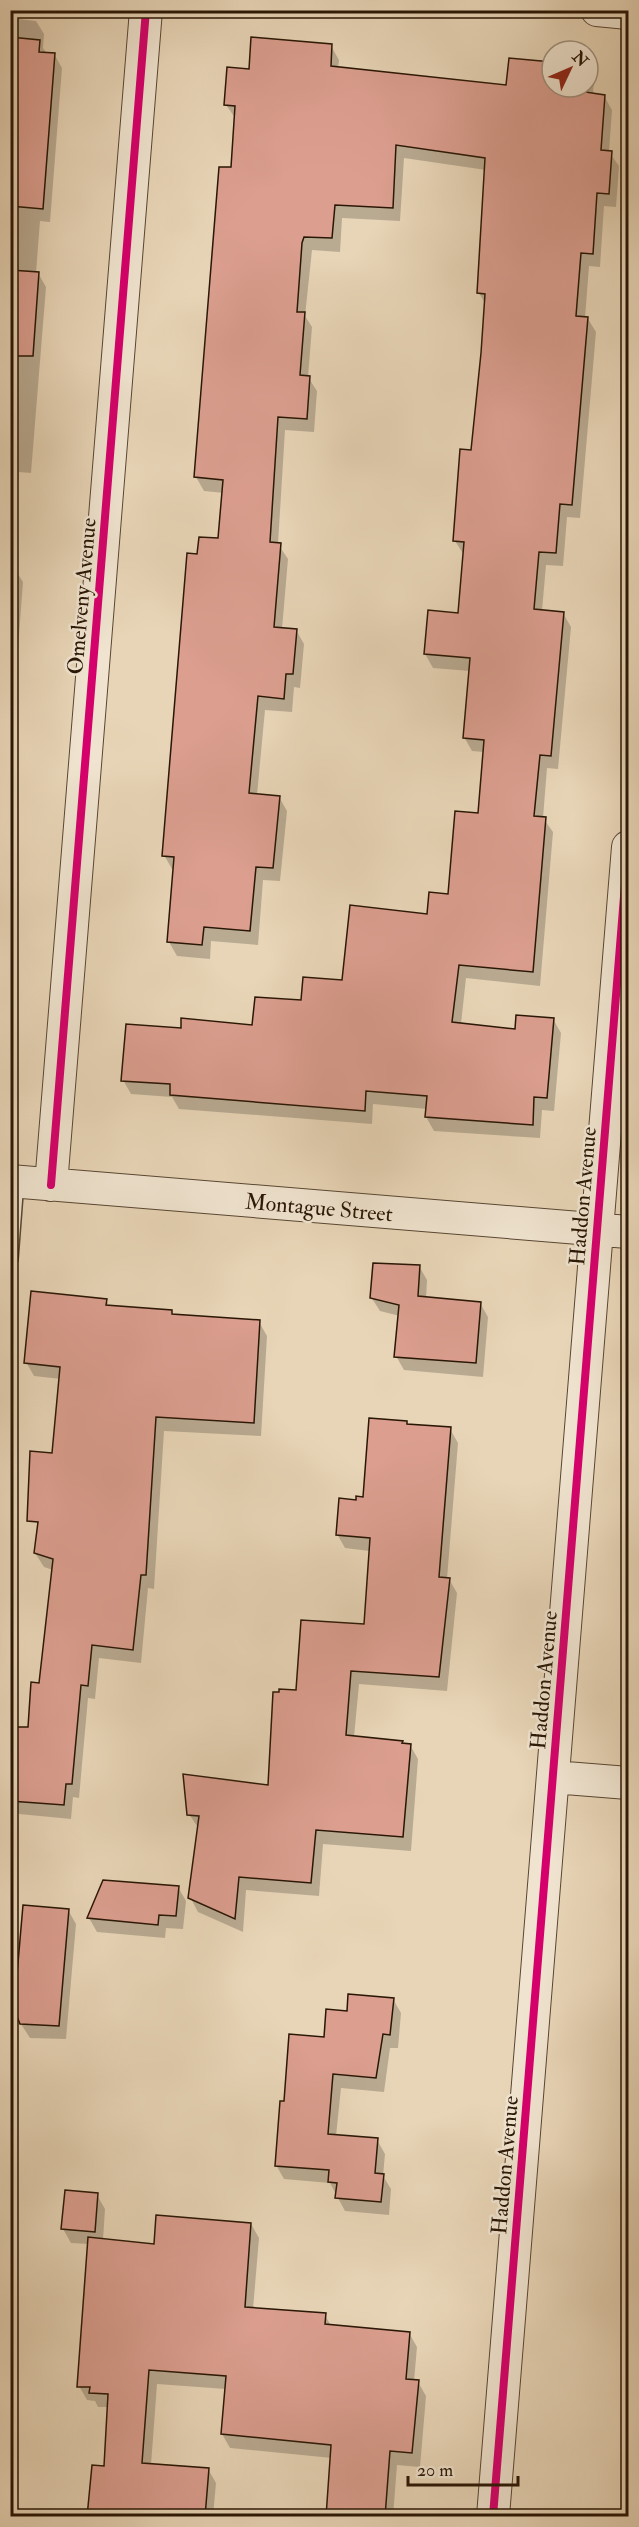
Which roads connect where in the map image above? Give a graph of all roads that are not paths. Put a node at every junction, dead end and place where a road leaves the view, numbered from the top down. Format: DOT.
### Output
graph roads {
  1 [pos="147,10"];
  2 [pos="597,10"];
  3 [pos="628,13"];
  4 [pos="628,847"];
  5 [pos="13,1181"];
  6 [pos="51,1185"];
  7 [pos="597,1230"];
  8 [pos="628,1232"];
  9 [pos="10,1259"];
  10 [pos="553,1777"];
  11 [pos="628,1784"];
  12 [pos="493,2517"];
  1 -- 6 [label="street, Omelveny Avenue"];
  2 -- 3 [label="street"];
  4 -- 7 [label="street, Haddon Avenue"];
  5 -- 6 [label="street, Montague Street"];
  5 -- 9 [label="lane"];
  6 -- 7 [label="street, Montague Street"];
  7 -- 8 [label="street, Montague Street"];
  7 -- 10 [label="street, Haddon Avenue"];
  10 -- 11 [label="street"];
  10 -- 12 [label="street, Haddon Avenue"];
}
